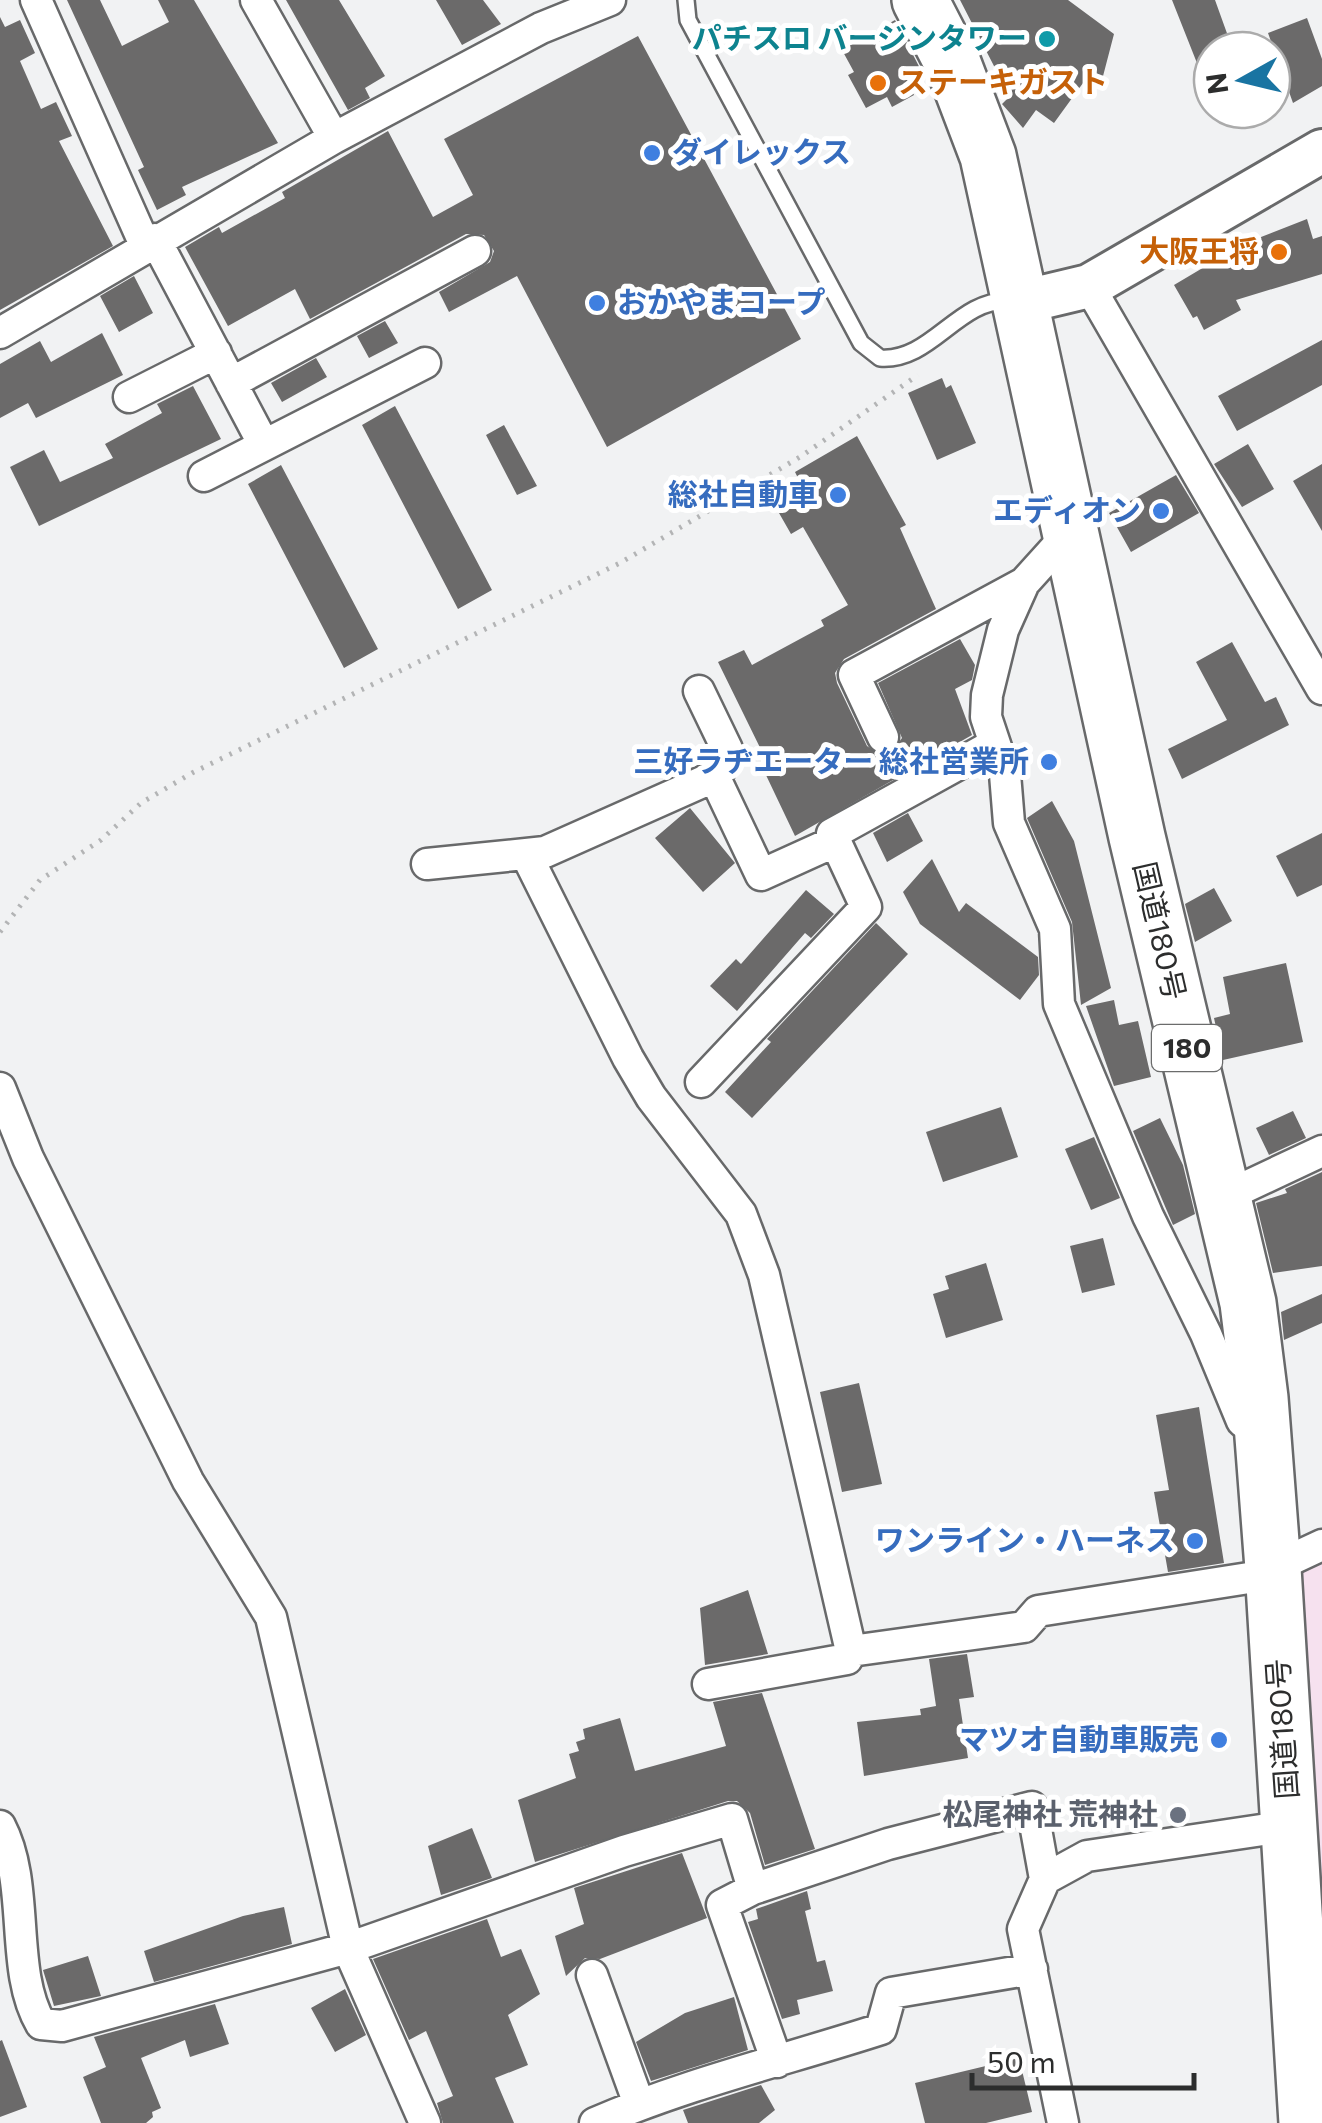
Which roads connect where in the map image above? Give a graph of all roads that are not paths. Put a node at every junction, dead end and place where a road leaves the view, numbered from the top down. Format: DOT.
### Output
graph roads {
  1 [pos="36,0"];
  2 [pos="256,0"];
  3 [pos="610,0"];
  4 [pos="686,0"];
  5 [pos="920,0"];
  6 [pos="334,138"];
  7 [pos="1322,152"];
  8 [pos="150,242"];
  9 [pos="475,251"];
  10 [pos="1089,286"];
  11 [pos="1022,302"];
  12 [pos="0,333"];
  13 [pos="216,353"];
  14 [pos="426,363"];
  15 [pos="231,383"];
  16 [pos="128,397"];
  17 [pos="264,445"];
  18 [pos="204,476"];
  19 [pos="1071,531"];
  20 [pos="1024,583"];
  21 [pos="1322,689"];
  22 [pos="699,691"];
  23 [pos="883,737"];
  24 [pos="995,744"];
  25 [pos="714,776"];
  26 [pos="836,841"];
  27 [pos="526,854"];
  28 [pos="427,864"];
  29 [pos="700,1082"];
  30 [pos="0,1088"];
  31 [pos="1322,1151"];
  32 [pos="1222,1198"];
  33 [pos="1264,1436"];
  34 [pos="1322,1545"];
  35 [pos="1274,1571"];
  36 [pos="850,1652"];
  37 [pos="708,1684"];
  38 [pos="0,1826"];
  39 [pos="1290,1826"];
  40 [pos="1045,1879"];
  41 [pos="754,1889"];
  42 [pos="348,1948"];
  43 [pos="1032,1969"];
  44 [pos="592,1975"];
  45 [pos="777,2062"];
  46 [pos="656,2108"];
  47 [pos="425,2123"];
  48 [pos="595,2123"];
  49 [pos="1064,2123"];
  50 [pos="1307,2123"];
  1 -- 8 [label="street"];
  2 -- 6 [label="street"];
  3 -- 6 [label="street"];
  4 -- 11 [label="lane"];
  5 -- 11 [label="highway, 国道180号 / 180"];
  6 -- 8 [label="street"];
  7 -- 10 [label="street"];
  8 -- 12 [label="street"];
  8 -- 13 [label="street"];
  9 -- 15 [label="street"];
  10 -- 11 [label="street"];
  10 -- 21 [label="street"];
  11 -- 19 [label="highway, 国道180号 / 180"];
  13 -- 15 [label="street"];
  13 -- 16 [label="street"];
  14 -- 17 [label="street"];
  15 -- 17 [label="street"];
  17 -- 18 [label="street"];
  19 -- 20 [label="street"];
  19 -- 32 [label="highway, 国道180号 / 180"];
  20 -- 23 [label="street"];
  20 -- 24 [label="street"];
  22 -- 25 [label="street"];
  24 -- 26 [label="street"];
  24 -- 33 [label="street"];
  25 -- 26 [label="street"];
  25 -- 27 [label="street"];
  26 -- 29 [label="street"];
  27 -- 28 [label="street"];
  27 -- 36 [label="street"];
  30 -- 42 [label="street"];
  31 -- 32 [label="street"];
  32 -- 33 [label="highway, 国道180号 / 180"];
  33 -- 35 [label="highway, 国道180号 / 180"];
  34 -- 35 [label="street"];
  35 -- 36 [label="street"];
  35 -- 39 [label="highway, 国道180号 / 180"];
  36 -- 37 [label="street"];
  38 -- 42 [label="street"];
  39 -- 40 [label="street"];
  39 -- 50 [label="highway, 国道180号 / 180"];
  40 -- 41 [label="street"];
  40 -- 43 [label="street"];
  41 -- 42 [label="street"];
  41 -- 45 [label="street"];
  42 -- 47 [label="street"];
  43 -- 45 [label="street"];
  43 -- 49 [label="street"];
  44 -- 46 [label="street"];
  45 -- 46 [label="street"];
  46 -- 48 [label="street"];
}
